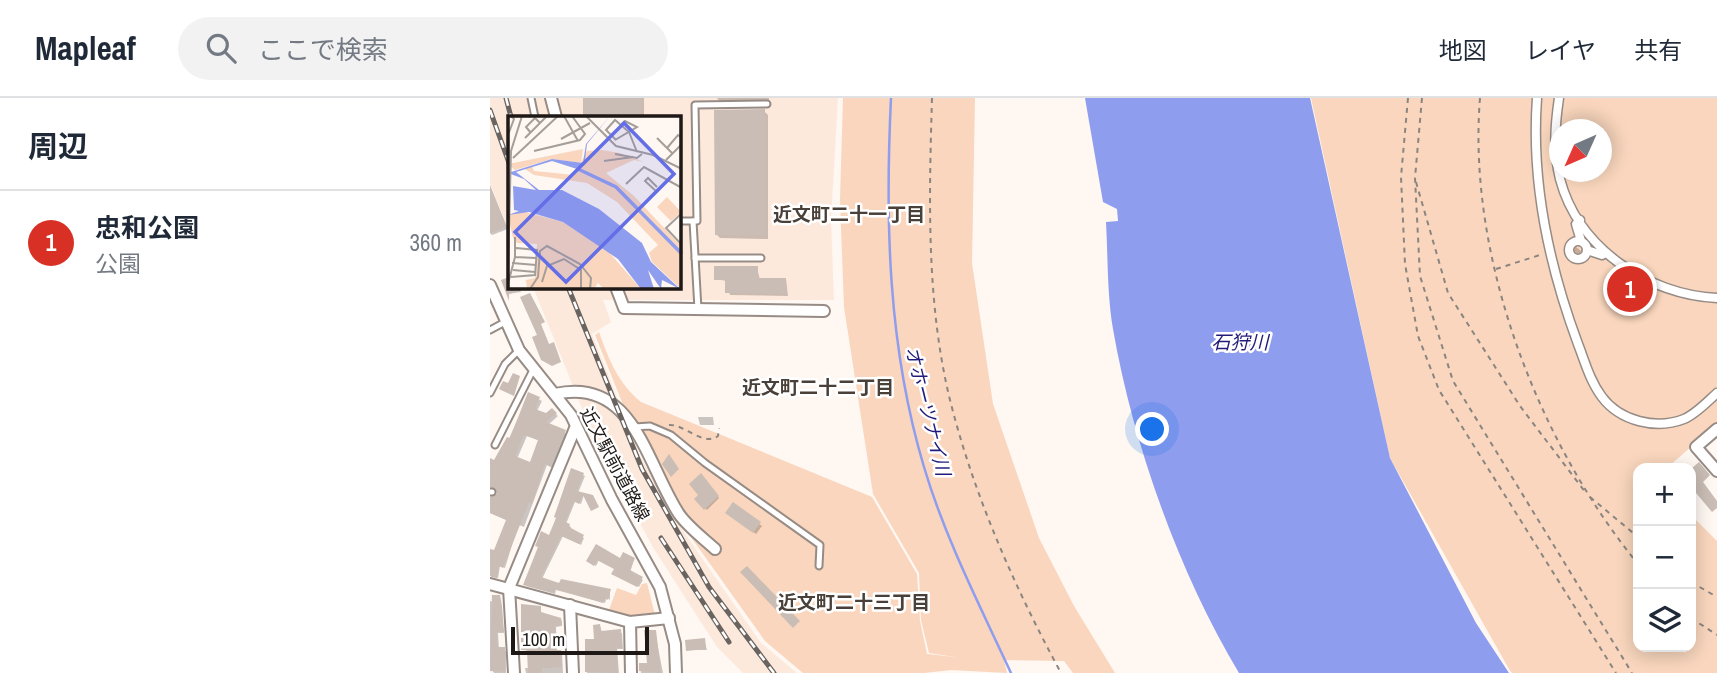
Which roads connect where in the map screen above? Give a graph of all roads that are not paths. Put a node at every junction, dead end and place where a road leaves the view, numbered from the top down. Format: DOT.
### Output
graph roads {
  1 [pos="531,98"];
  2 [pos="551,98"];
  3 [pos="1537,98"];
  4 [pos="1559,98"];
  5 [pos="767,104"];
  6 [pos="535,116"];
  7 [pos="556,116"];
  8 [pos="1580,220"];
  9 [pos="681,221"];
  10 [pos="693,221"];
  11 [pos="1581,241"];
  12 [pos="1569,249"];
  13 [pos="1587,250"];
  14 [pos="1551,252"];
  15 [pos="1606,253"];
  16 [pos="695,258"];
  17 [pos="761,258"];
  18 [pos="490,285"];
  19 [pos="617,289"];
  20 [pos="1717,298"];
  21 [pos="698,309"];
  22 [pos="824,311"];
  23 [pos="505,322"];
  24 [pos="490,330"];
  25 [pos="519,350"];
  26 [pos="533,370"];
  27 [pos="490,393"];
  28 [pos="1717,393"];
  29 [pos="555,394"];
  30 [pos="576,426"];
  31 [pos="634,427"];
  32 [pos="1717,429"];
  33 [pos="495,445"];
  34 [pos="1717,471"];
  35 [pos="715,549"];
  36 [pos="818,566"];
  37 [pos="490,584"];
  38 [pos="509,588"];
  39 [pos="570,606"];
  40 [pos="669,618"];
  41 [pos="630,622"];
  42 [pos="514,673"];
  43 [pos="573,673"];
  44 [pos="632,673"];
  45 [pos="676,673"];
  1 -- 6 [label="lane"];
  2 -- 7 [label="street"];
  3 -- 14 [label="street"];
  4 -- 8 [label="street"];
  5 -- 10 [label="lane"];
  8 -- 11 [label="street"];
  8 -- 15 [label="street"];
  9 -- 10 [label="lane"];
  10 -- 16 [label="lane"];
  11 -- 12 [label="street"];
  11 -- 13 [label="street"];
  12 -- 13 [label="street"];
  12 -- 14 [label="street"];
  13 -- 15 [label="street"];
  14 -- 28 [label="street"];
  15 -- 20 [label="street"];
  16 -- 17 [label="lane"];
  16 -- 21 [label="lane"];
  18 -- 23 [label="street, 近文駅前道路線"];
  19 -- 21 [label="street"];
  21 -- 22 [label="street"];
  23 -- 24 [label="lane"];
  23 -- 25 [label="street, 近文駅前道路線"];
  25 -- 26 [label="street, 近文駅前道路線"];
  25 -- 27 [label="lane"];
  26 -- 29 [label="street, 近文駅前道路線"];
  26 -- 33 [label="lane"];
  29 -- 30 [label="street, 近文駅前道路線"];
  29 -- 31 [label="street"];
  30 -- 38 [label="street"];
  30 -- 40 [label="street, 近文駅前道路線"];
  31 -- 35 [label="street"];
  31 -- 36 [label="lane"];
  32 -- 34 [label="street"];
  37 -- 38 [label="street"];
  38 -- 39 [label="street"];
  38 -- 42 [label="street"];
  39 -- 41 [label="street"];
  39 -- 43 [label="street"];
  40 -- 41 [label="street"];
  40 -- 45 [label="street, 近文駅前道路線"];
  41 -- 44 [label="street"];
}
